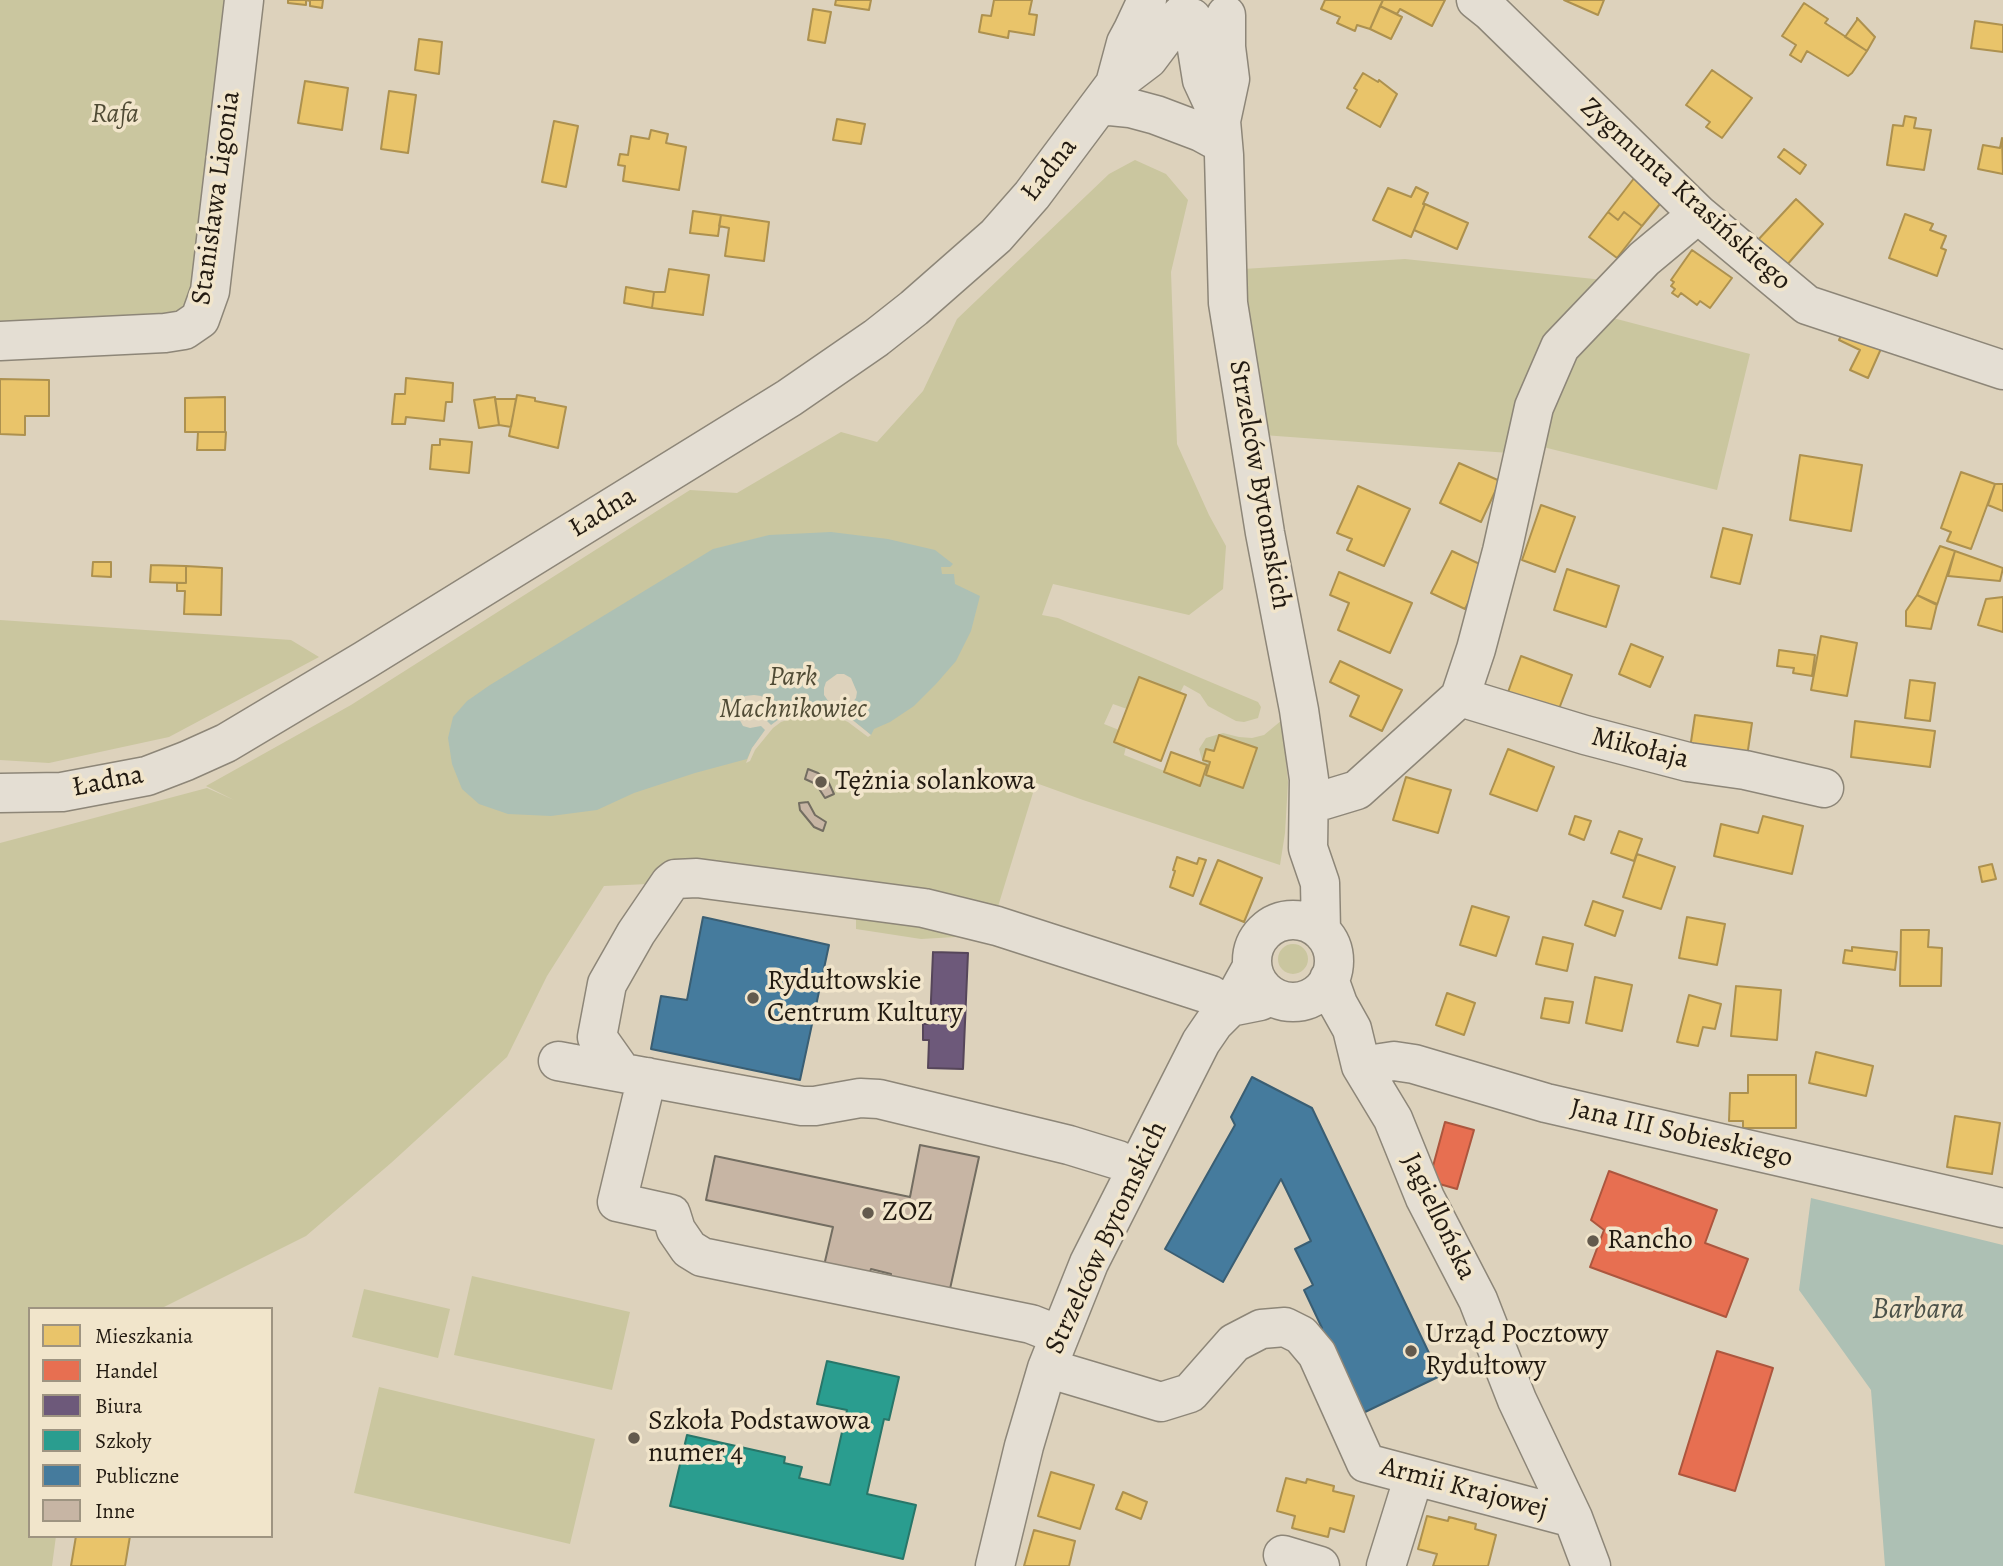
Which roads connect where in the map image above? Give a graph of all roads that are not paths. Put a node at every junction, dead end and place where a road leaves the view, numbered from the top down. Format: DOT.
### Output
graph roads {
  1 [pos="244,0"];
  2 [pos="1476,0"];
  3 [pos="1192,8"];
  4 [pos="1108,94"];
  5 [pos="1222,132"];
  6 [pos="1698,214"];
  7 [pos="0,341"];
  8 [pos="2003,370"];
  9 [pos="1460,697"];
  10 [pos="1824,788"];
  11 [pos="0,793"];
  12 [pos="1309,803"];
  13 [pos="1308,848"];
  14 [pos="1278,922"];
  15 [pos="1321,931"];
  16 [pos="1329,979"];
  17 [pos="1274,988"];
  18 [pos="1230,1007"];
  19 [pos="558,1061"];
  20 [pos="1361,1066"];
  21 [pos="634,1074"];
  22 [pos="1136,1168"];
  23 [pos="2003,1208"];
  24 [pos="1053,1351"];
  25 [pos="1414,1476"];
  26 [pos="1573,1518"];
  27 [pos="1283,1555"];
  28 [pos="995,1566"];
  29 [pos="1320,1566"];
  30 [pos="1386,1566"];
  31 [pos="1591,1566"];
  1 -- 7 [label="street, Stanisława Ligonia"];
  2 -- 6 [label="street, Zygmunta Krasińskiego"];
  3 -- 4 [label="street, Ładna"];
  3 -- 5 [label="street, Strzelców Bytomskich"];
  4 -- 5 [label="street"];
  4 -- 11 [label="street, Ładna"];
  5 -- 12 [label="street, Strzelców Bytomskich"];
  6 -- 8 [label="street, Zygmunta Krasińskiego"];
  6 -- 9 [label="street"];
  9 -- 10 [label="street, Mikołaja"];
  9 -- 12 [label="street"];
  12 -- 13 [label="street, Strzelców Bytomskich"];
  13 -- 14 [label="street"];
  13 -- 15 [label="street"];
  14 -- 15 [label="street"];
  14 -- 17 [label="street"];
  15 -- 16 [label="street"];
  16 -- 17 [label="street"];
  16 -- 20 [label="street"];
  17 -- 18 [label="street"];
  17 -- 20 [label="street"];
  18 -- 21 [label="street"];
  18 -- 22 [label="street, Strzelców Bytomskich"];
  19 -- 21 [label="street"];
  20 -- 23 [label="street, Jana III Sobieskiego"];
  20 -- 26 [label="street, Jagiellońska"];
  21 -- 22 [label="street"];
  21 -- 24 [label="street"];
  22 -- 24 [label="street, Strzelców Bytomskich"];
  24 -- 25 [label="street, Armii Krajowej"];
  24 -- 28 [label="street, Strzelców Bytomskich"];
  25 -- 26 [label="street, Armii Krajowej"];
  25 -- 30 [label="street"];
  26 -- 31 [label="street, Jagiellońska"];
  27 -- 29 [label="street"];
}
